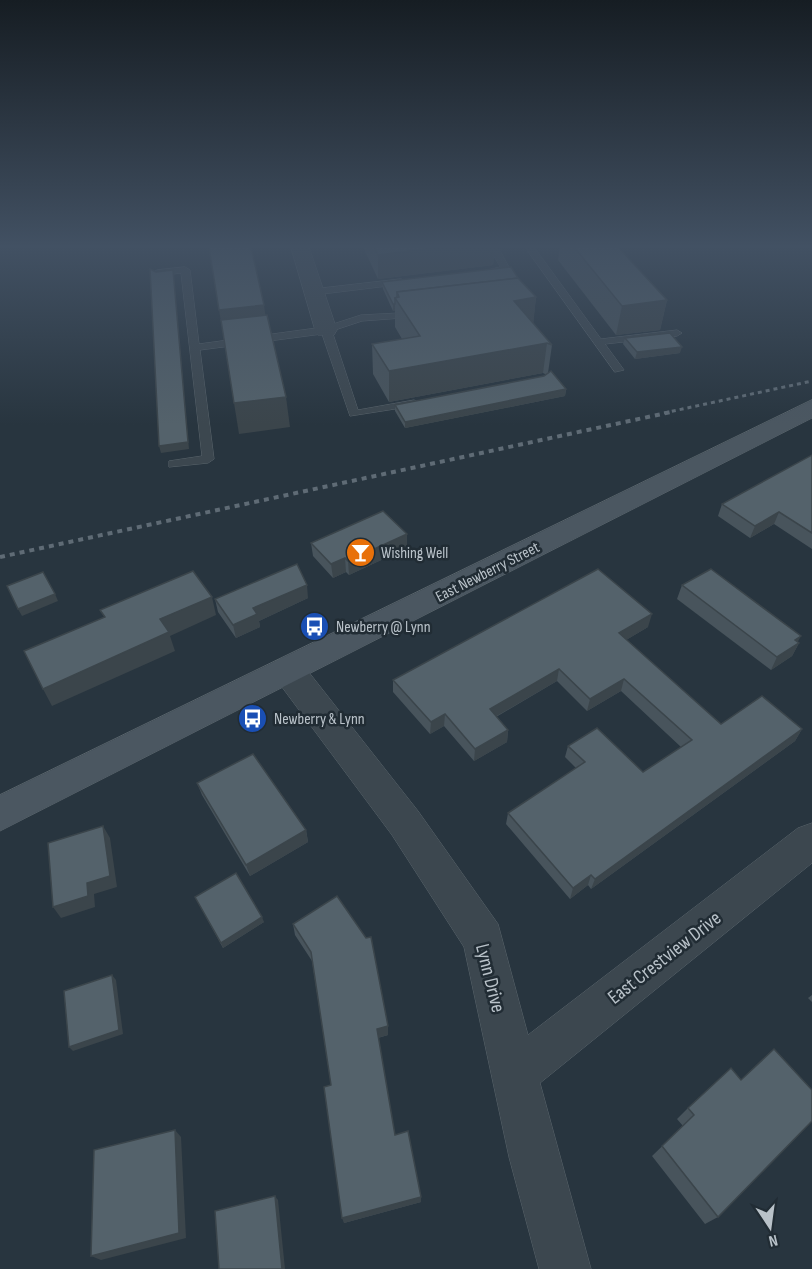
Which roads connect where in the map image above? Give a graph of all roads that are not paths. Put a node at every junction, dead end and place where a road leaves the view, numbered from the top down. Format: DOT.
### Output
graph roads {
  1 [pos="189,306"];
  2 [pos="318,306"];
  3 [pos="572,306"];
  4 [pos="430,313"];
  5 [pos="326,330"];
  6 [pos="677,333"];
  7 [pos="598,342"];
  8 [pos="194,348"];
  9 [pos="619,370"];
  10 [pos="421,402"];
  11 [pos="812,408"];
  12 [pos="173,464"];
  13 [pos="288,670"];
  14 [pos="0,814"];
  15 [pos="812,840"];
  16 [pos="515,1074"];
  17 [pos="565,1269"];
  1 -- 8 [label="lane"];
  2 -- 5 [label="street"];
  3 -- 7 [label="lane"];
  4 -- 5 [label="lane"];
  5 -- 8 [label="lane"];
  5 -- 10 [label="lane"];
  6 -- 7 [label="lane"];
  7 -- 9 [label="lane"];
  8 -- 12 [label="lane"];
  11 -- 13 [label="main road, East Newberry Street"];
  13 -- 14 [label="main road, East Newberry Street"];
  13 -- 16 [label="street, Lynn Drive"];
  15 -- 16 [label="street, East Crestview Drive"];
  16 -- 17 [label="street, Lynn Drive"];
}
